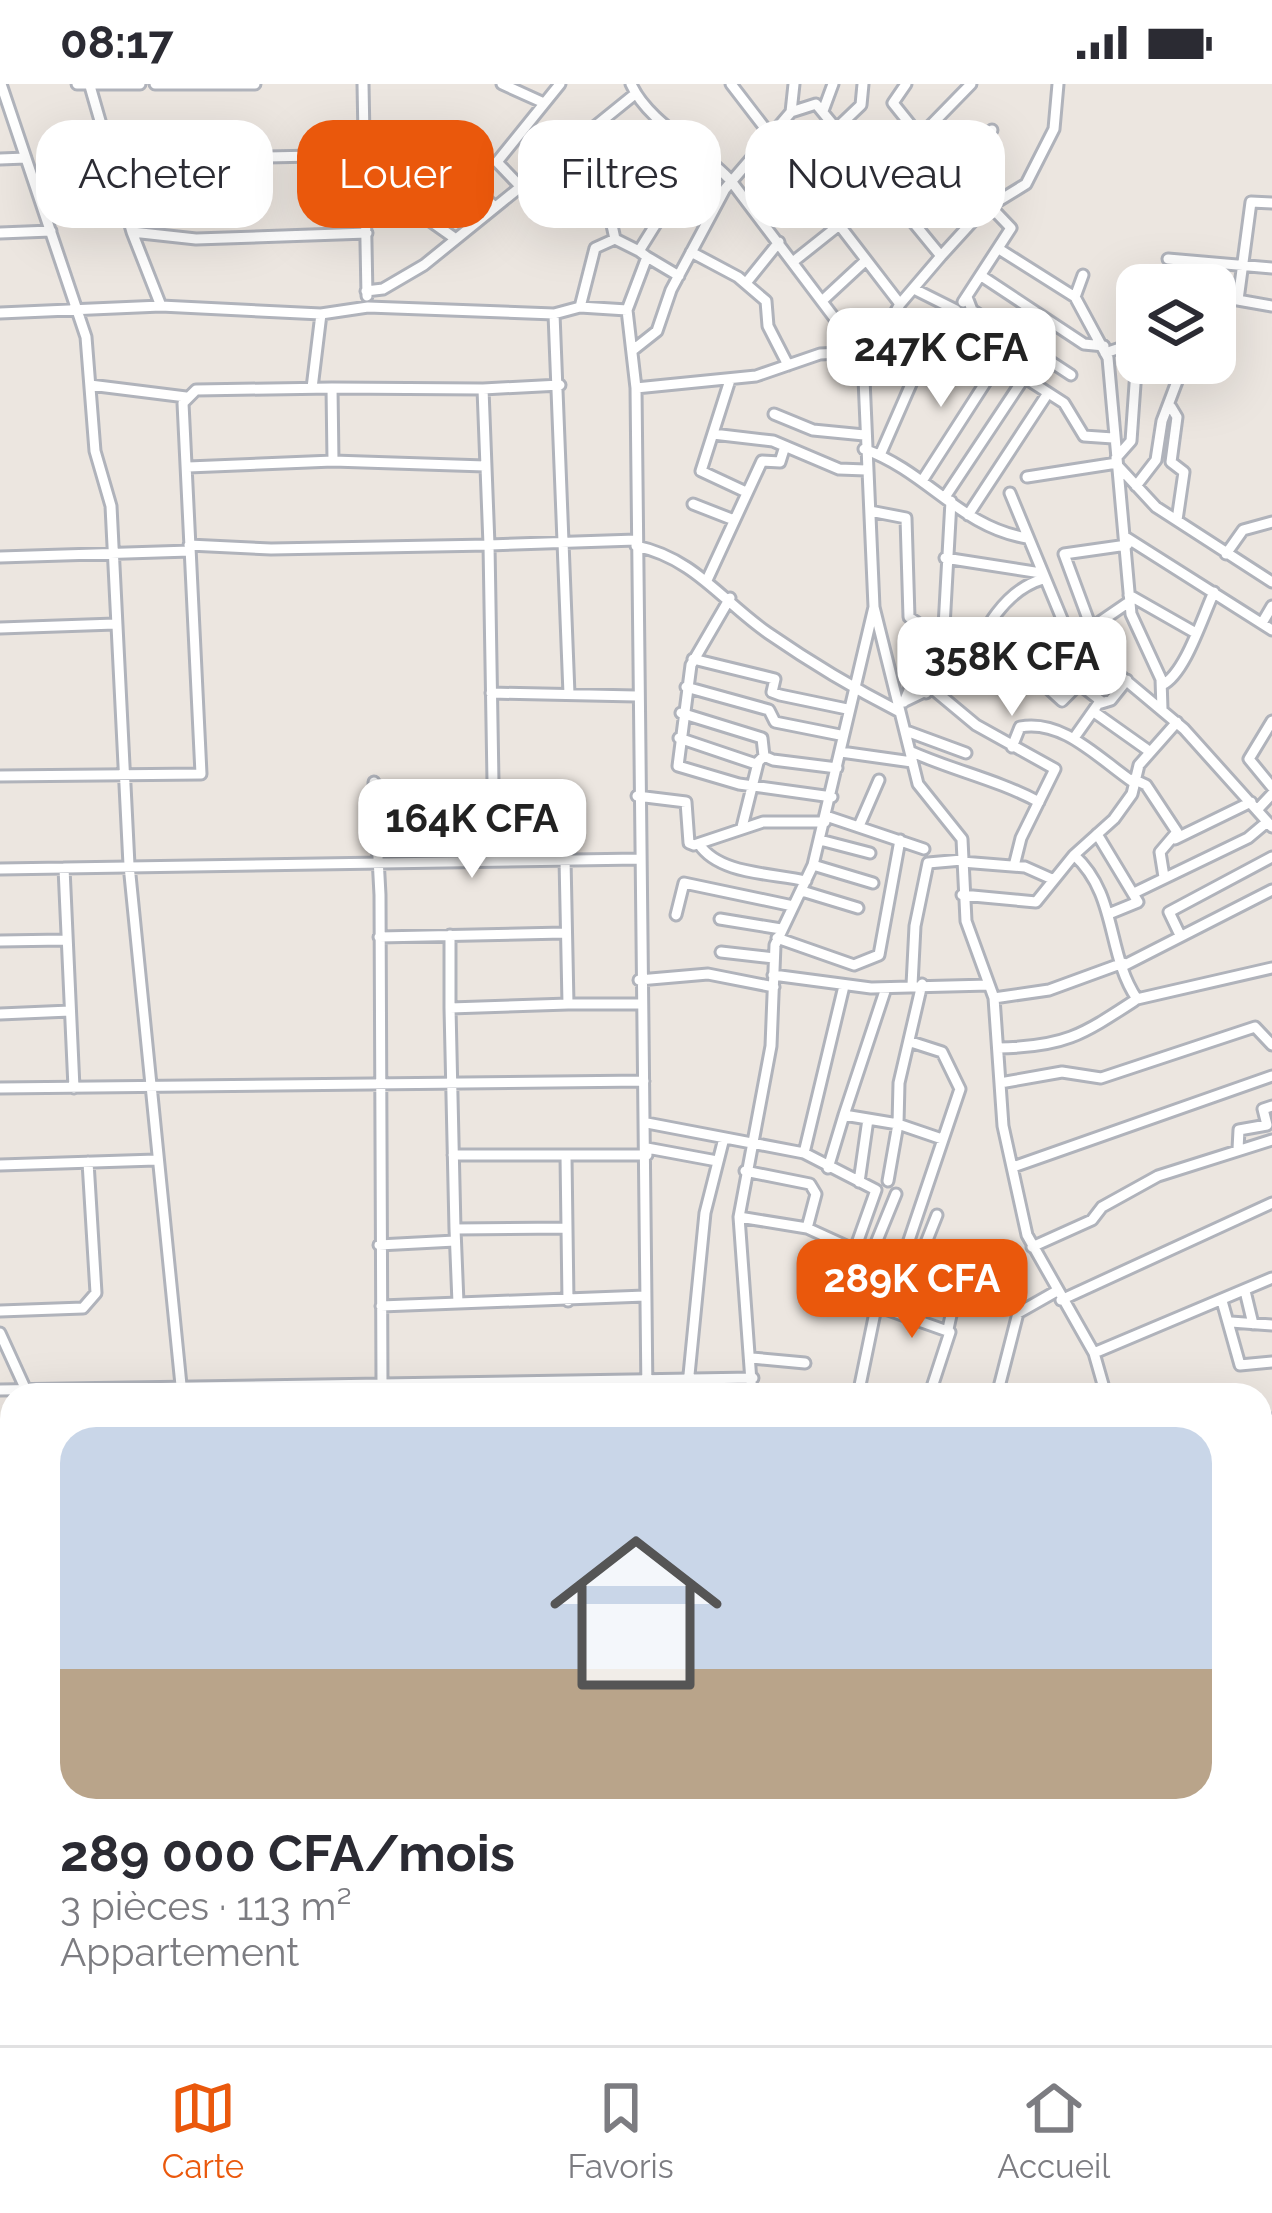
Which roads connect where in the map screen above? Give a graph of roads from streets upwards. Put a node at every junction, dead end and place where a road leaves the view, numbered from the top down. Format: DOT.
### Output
graph roads {
  1 [pos="1,84"];
  2 [pos="77,84"];
  3 [pos="140,84"];
  4 [pos="155,84"];
  5 [pos="255,84"];
  6 [pos="362,84"];
  7 [pos="502,84"];
  8 [pos="560,84"];
  9 [pos="731,84"];
  10 [pos="794,84"];
  11 [pos="833,84"];
  12 [pos="863,84"];
  13 [pos="905,84"];
  14 [pos="971,84"];
  15 [pos="1058,84"];
  16 [pos="90,86"];
  17 [pos="633,87"];
  18 [pos="544,103"];
  19 [pos="823,111"];
  20 [pos="791,112"];
  21 [pos="99,120"];
  22 [pos="363,120"];
  23 [pos="530,120"];
  24 [pos="603,120"];
  25 [pos="669,120"];
  26 [pos="759,120"];
  27 [pos="785,120"];
  28 [pos="831,120"];
  29 [pos="846,120"];
  30 [pos="907,120"];
  31 [pos="938,120"];
  32 [pos="518,136"];
  33 [pos="26,158"];
  34 [pos="0,159"];
  35 [pos="745,166"];
  36 [pos="721,170"];
  37 [pos="731,181"];
  38 [pos="518,184"];
  39 [pos="518,186"];
  40 [pos="1005,197"];
  41 [pos="1272,203"];
  42 [pos="494,206"];
  43 [pos="1005,223"];
  44 [pos="130,228"];
  45 [pos="367,228"];
  46 [pos="439,228"];
  47 [pos="466,228"];
  48 [pos="613,228"];
  49 [pos="658,228"];
  50 [pos="829,228"];
  51 [pos="841,228"];
  52 [pos="917,228"];
  53 [pos="967,228"];
  54 [pos="51,231"];
  55 [pos="131,232"];
  56 [pos="0,233"];
  57 [pos="367,233"];
  58 [pos="453,238"];
  59 [pos="615,239"];
  60 [pos="779,242"];
  61 [pos="998,249"];
  62 [pos="691,252"];
  63 [pos="643,254"];
  64 [pos="941,256"];
  65 [pos="1168,259"];
  66 [pos="794,262"];
  67 [pos="864,262"];
  68 [pos="1243,266"];
  69 [pos="1272,268"];
  70 [pos="1083,275"];
  71 [pos="679,276"];
  72 [pos="983,277"];
  73 [pos="746,283"];
  74 [pos="914,289"];
  75 [pos="367,291"];
  76 [pos="967,297"];
  77 [pos="1075,297"];
  78 [pos="1238,300"];
  79 [pos="823,301"];
  80 [pos="900,304"];
  81 [pos="160,306"];
  82 [pos="1272,306"];
  83 [pos="580,307"];
  84 [pos="368,308"];
  85 [pos="627,310"];
  86 [pos="956,310"];
  87 [pos="0,313"];
  88 [pos="74,313"];
  89 [pos="321,314"];
  90 [pos="554,314"];
  91 [pos="957,334"];
  92 [pos="633,350"];
  93 [pos="1104,350"];
  94 [pos="865,355"];
  95 [pos="998,363"];
  96 [pos="788,365"];
  97 [pos="915,375"];
  98 [pos="1071,375"];
  99 [pos="1024,378"];
  100 [pos="730,380"];
  101 [pos="1178,384"];
  102 [pos="90,385"];
  103 [pos="560,385"];
  104 [pos="312,388"];
  105 [pos="332,388"];
  106 [pos="636,388"];
  107 [pos="483,389"];
  108 [pos="1048,393"];
  109 [pos="186,397"];
  110 [pos="1171,407"];
  111 [pos="774,414"];
  112 [pos="713,434"];
  113 [pos="864,435"];
  114 [pos="1113,438"];
  115 [pos="784,446"];
  116 [pos="864,449"];
  117 [pos="880,455"];
  118 [pos="333,461"];
  119 [pos="1117,463"];
  120 [pos="485,466"];
  121 [pos="188,467"];
  122 [pos="866,470"];
  123 [pos="1027,477"];
  124 [pos="922,481"];
  125 [pos="1136,486"];
  126 [pos="746,492"];
  127 [pos="1010,493"];
  128 [pos="948,499"];
  129 [pos="693,504"];
  130 [pos="870,511"];
  131 [pos="968,515"];
  132 [pos="734,520"];
  133 [pos="1177,520"];
  134 [pos="1272,522"];
  135 [pos="1027,538"];
  136 [pos="1127,541"];
  137 [pos="636,543"];
  138 [pos="564,544"];
  139 [pos="489,545"];
  140 [pos="189,548"];
  141 [pos="116,554"];
  142 [pos="1064,554"];
  143 [pos="1226,554"];
  144 [pos="0,557"];
  145 [pos="945,558"];
  146 [pos="1036,558"];
  147 [pos="1042,576"];
  148 [pos="707,580"];
  149 [pos="1272,582"];
  150 [pos="1214,592"];
  151 [pos="730,598"];
  152 [pos="1129,599"];
  153 [pos="1272,606"];
  154 [pos="874,607"];
  155 [pos="1262,622"];
  156 [pos="115,624"];
  157 [pos="1091,627"];
  158 [pos="0,628"];
  159 [pos="1272,630"];
  160 [pos="1194,632"];
  161 [pos="1071,635"];
  162 [pos="1041,646"];
  163 [pos="1016,658"];
  164 [pos="693,659"];
  165 [pos="962,674"];
  166 [pos="1127,680"];
  167 [pos="1079,684"];
  168 [pos="1162,685"];
  169 [pos="686,687"];
  170 [pos="853,688"];
  171 [pos="930,691"];
  172 [pos="491,693"];
  173 [pos="568,694"];
  174 [pos="636,695"];
  175 [pos="1101,701"];
  176 [pos="900,706"];
  177 [pos="847,709"];
  178 [pos="1162,709"];
  179 [pos="1094,712"];
  180 [pos="681,713"];
  181 [pos="1272,721"];
  182 [pos="1177,722"];
  183 [pos="909,732"];
  184 [pos="840,735"];
  185 [pos="679,738"];
  186 [pos="1074,738"];
  187 [pos="1012,747"];
  188 [pos="1149,751"];
  189 [pos="842,752"];
  190 [pos="966,753"];
  191 [pos="912,757"];
  192 [pos="761,759"];
  193 [pos="837,768"];
  194 [pos="126,773"];
  195 [pos="0,776"];
  196 [pos="879,779"];
  197 [pos="1133,780"];
  198 [pos="374,782"];
  199 [pos="493,782"];
  200 [pos="750,784"];
  201 [pos="1272,790"];
  202 [pos="637,796"];
  203 [pos="832,797"];
  204 [pos="1040,802"];
  205 [pos="1254,806"];
  206 [pos="826,819"];
  207 [pos="1270,825"];
  208 [pos="859,826"];
  209 [pos="742,827"];
  210 [pos="1097,834"];
  211 [pos="1174,839"];
  212 [pos="820,840"];
  213 [pos="900,840"];
  214 [pos="699,844"];
  215 [pos="923,848"];
  216 [pos="870,853"];
  217 [pos="1074,855"];
  218 [pos="1272,857"];
  219 [pos="379,859"];
  220 [pos="565,859"];
  221 [pos="639,860"];
  222 [pos="962,861"];
  223 [pos="129,865"];
  224 [pos="813,865"];
  225 [pos="1014,866"];
  226 [pos="64,868"];
  227 [pos="0,869"];
  228 [pos="1164,877"];
  229 [pos="1052,879"];
  230 [pos="873,883"];
  231 [pos="804,886"];
  232 [pos="1272,890"];
  233 [pos="1134,893"];
  234 [pos="962,895"];
  235 [pos="793,906"];
  236 [pos="858,908"];
  237 [pos="1111,913"];
  238 [pos="676,915"];
  239 [pos="720,920"];
  240 [pos="564,933"];
  241 [pos="779,934"];
  242 [pos="449,935"];
  243 [pos="1180,935"];
  244 [pos="380,937"];
  245 [pos="64,940"];
  246 [pos="0,941"];
  247 [pos="721,952"];
  248 [pos="774,958"];
  249 [pos="1123,964"];
  250 [pos="1272,968"];
  251 [pos="639,980"];
  252 [pos="774,981"];
  253 [pos="917,984"];
  254 [pos="989,985"];
  255 [pos="844,986"];
  256 [pos="886,988"];
  257 [pos="994,998"];
  258 [pos="1137,999"];
  259 [pos="568,1004"];
  260 [pos="640,1004"];
  261 [pos="450,1008"];
  262 [pos="70,1011"];
  263 [pos="0,1014"];
  264 [pos="911,1042"];
  265 [pos="1272,1045"];
  266 [pos="998,1048"];
  267 [pos="1272,1076"];
  268 [pos="448,1082"];
  269 [pos="644,1082"];
  270 [pos="1000,1083"];
  271 [pos="378,1085"];
  272 [pos="0,1088"];
  273 [pos="74,1088"];
  274 [pos="150,1089"];
  275 [pos="1272,1106"];
  276 [pos="844,1115"];
  277 [pos="868,1120"];
  278 [pos="1270,1120"];
  279 [pos="647,1123"];
  280 [pos="898,1124"];
  281 [pos="724,1138"];
  282 [pos="942,1139"];
  283 [pos="1272,1140"];
  284 [pos="751,1144"];
  285 [pos="1238,1149"];
  286 [pos="647,1152"];
  287 [pos="804,1153"];
  288 [pos="453,1155"];
  289 [pos="566,1157"];
  290 [pos="156,1160"];
  291 [pos="717,1161"];
  292 [pos="88,1162"];
  293 [pos="0,1165"];
  294 [pos="1013,1167"];
  295 [pos="828,1168"];
  296 [pos="745,1171"];
  297 [pos="888,1181"];
  298 [pos="859,1182"];
  299 [pos="896,1194"];
  300 [pos="1272,1203"];
  301 [pos="937,1215"];
  302 [pos="739,1216"];
  303 [pos="568,1228"];
  304 [pos="807,1228"];
  305 [pos="455,1235"];
  306 [pos="379,1245"];
  307 [pos="1032,1246"];
  308 [pos="855,1249"];
  309 [pos="870,1257"];
  310 [pos="885,1264"];
  311 [pos="899,1270"];
  312 [pos="912,1278"];
  313 [pos="1272,1278"];
  314 [pos="1245,1292"];
  315 [pos="645,1296"];
  316 [pos="1058,1296"];
  317 [pos="568,1301"];
  318 [pos="1222,1301"];
  319 [pos="458,1303"];
  320 [pos="874,1305"];
  321 [pos="381,1306"];
  322 [pos="849,1309"];
  323 [pos="0,1311"];
  324 [pos="1231,1322"];
  325 [pos="1252,1324"];
  326 [pos="1272,1325"];
  327 [pos="948,1329"];
  328 [pos="0,1334"];
  329 [pos="1094,1353"];
  330 [pos="752,1358"];
  331 [pos="1272,1362"];
  332 [pos="805,1363"];
  333 [pos="689,1376"];
  334 [pos="753,1378"];
  335 [pos="646,1381"];
  336 [pos="22,1383"];
  337 [pos="180,1383"];
  338 [pos="382,1383"];
  339 [pos="627,1383"];
  340 [pos="688,1383"];
  341 [pos="753,1383"];
  342 [pos="860,1383"];
  343 [pos="933,1383"];
  344 [pos="1000,1383"];
  345 [pos="1103,1383"];
  1 -- 33 [label="street"];
  2 -- 16 [label="street"];
  3 -- 16 [label="street"];
  4 -- 5 [label="street"];
  6 -- 22 [label="street"];
  7 -- 18 [label="street"];
  8 -- 18 [label="street"];
  9 -- 26 [label="street"];
  10 -- 20 [label="street"];
  11 -- 19 [label="street"];
  12 -- 29 [label="street"];
  13 -- 30 [label="street"];
  14 -- 31 [label="street"];
  15 -- 40 [label="street"];
  16 -- 21 [label="street"];
  17 -- 24 [label="street"];
  17 -- 25 [label="street"];
  18 -- 23 [label="street"];
  19 -- 20 [label="street"];
  19 -- 28 [label="street"];
  20 -- 27 [label="street"];
  32 -- 38 [label="street"];
  33 -- 34 [label="street"];
  33 -- 54 [label="street"];
  35 -- 37 [label="street"];
  36 -- 37 [label="street"];
  37 -- 60 [label="street"];
  37 -- 62 [label="street"];
  39 -- 42 [label="street"];
  41 -- 68 [label="street"];
  43 -- 61 [label="street"];
  44 -- 55 [label="street"];
  45 -- 57 [label="street"];
  46 -- 58 [label="street"];
  47 -- 58 [label="street"];
  48 -- 59 [label="street"];
  49 -- 63 [label="street"];
  50 -- 66 [label="street"];
  51 -- 67 [label="street"];
  52 -- 64 [label="street"];
  53 -- 64 [label="street"];
  54 -- 56 [label="street"];
  54 -- 88 [label="street"];
  55 -- 57 [label="street"];
  55 -- 81 [label="street"];
  57 -- 75 [label="street"];
  58 -- 75 [label="street"];
  59 -- 63 [label="street"];
  59 -- 83 [label="street"];
  60 -- 66 [label="street"];
  60 -- 73 [label="street"];
  61 -- 72 [label="street"];
  61 -- 77 [label="street"];
  62 -- 71 [label="street"];
  62 -- 73 [label="street"];
  63 -- 71 [label="street"];
  63 -- 85 [label="street"];
  64 -- 74 [label="street"];
  65 -- 68 [label="street"];
  66 -- 79 [label="street"];
  67 -- 79 [label="street"];
  67 -- 80 [label="street"];
  68 -- 69 [label="street"];
  68 -- 78 [label="street"];
  70 -- 77 [label="street"];
  71 -- 92 [label="street"];
  72 -- 76 [label="street"];
  72 -- 93 [label="street"];
  73 -- 96 [label="street"];
  74 -- 80 [label="street"];
  74 -- 86 [label="street"];
  75 -- 84 [label="street"];
  76 -- 86 [label="street"];
  76 -- 98 [label="street"];
  77 -- 93 [label="street"];
  78 -- 82 [label="street"];
  79 -- 94 [label="street"];
  80 -- 94 [label="street"];
  81 -- 88 [label="street"];
  81 -- 89 [label="street"];
  83 -- 85 [label="street"];
  83 -- 90 [label="street"];
  84 -- 89 [label="street"];
  84 -- 90 [label="street"];
  85 -- 92 [label="street"];
  86 -- 91 [label="street"];
  87 -- 88 [label="street"];
  88 -- 102 [label="street"];
  89 -- 104 [label="street"];
  90 -- 103 [label="street"];
  91 -- 95 [label="street"];
  91 -- 97 [label="street"];
  92 -- 106 [label="street"];
  93 -- 114 [label="street"];
  93 -- 119 [label="street"];
  94 -- 96 [label="street"];
  94 -- 97 [label="street"];
  94 -- 113 [label="street"];
  95 -- 99 [label="street"];
  95 -- 124 [label="street"];
  96 -- 100 [label="street"];
  97 -- 117 [label="street"];
  99 -- 108 [label="street"];
  99 -- 128 [label="street"];
  100 -- 106 [label="street"];
  100 -- 112 [label="street"];
  101 -- 110 [label="street"];
  102 -- 109 [label="street"];
  102 -- 141 [label="street"];
  103 -- 107 [label="street"];
  103 -- 138 [label="street"];
  104 -- 105 [label="street"];
  104 -- 109 [label="street"];
  105 -- 107 [label="street"];
  105 -- 118 [label="street"];
  106 -- 137 [label="street"];
  107 -- 120 [label="street"];
  108 -- 114 [label="street"];
  108 -- 131 [label="street"];
  109 -- 121 [label="street"];
  110 -- 125 [label="street"];
  110 -- 133 [label="street"];
  111 -- 113 [label="street"];
  112 -- 115 [label="street"];
  112 -- 126 [label="street"];
  113 -- 116 [label="street"];
  114 -- 119 [label="street"];
  115 -- 122 [label="street"];
  115 -- 126 [label="street"];
  116 -- 117 [label="street"];
  116 -- 122 [label="street"];
  117 -- 124 [label="street"];
  118 -- 120 [label="street"];
  118 -- 121 [label="street"];
  119 -- 123 [label="street"];
  119 -- 125 [label="street"];
  119 -- 136 [label="street"];
  120 -- 139 [label="street"];
  121 -- 140 [label="street"];
  122 -- 130 [label="street"];
  124 -- 128 [label="street"];
  125 -- 133 [label="street"];
  126 -- 132 [label="street"];
  127 -- 135 [label="street"];
  128 -- 131 [label="street"];
  128 -- 145 [label="street"];
  129 -- 132 [label="street"];
  130 -- 154 [label="street"];
  130 -- 176 [label="street"];
  131 -- 135 [label="street"];
  132 -- 148 [label="street"];
  133 -- 143 [label="street"];
  134 -- 143 [label="street"];
  135 -- 146 [label="street"];
  136 -- 142 [label="street"];
  136 -- 150 [label="street"];
  136 -- 152 [label="street"];
  137 -- 138 [label="street"];
  137 -- 148 [label="street"];
  137 -- 174 [label="street"];
  138 -- 139 [label="street"];
  138 -- 173 [label="street"];
  139 -- 140 [label="street"];
  139 -- 172 [label="street"];
  140 -- 141 [label="street"];
  140 -- 194 [label="street"];
  141 -- 144 [label="street"];
  141 -- 156 [label="street"];
  142 -- 146 [label="street"];
  142 -- 157 [label="street"];
  143 -- 149 [label="street"];
  145 -- 147 [label="street"];
  145 -- 171 [label="street"];
  146 -- 147 [label="street"];
  147 -- 161 [label="street"];
  147 -- 165 [label="street"];
  148 -- 151 [label="street"];
  150 -- 155 [label="street"];
  150 -- 160 [label="street"];
  151 -- 164 [label="street"];
  151 -- 170 [label="street"];
  152 -- 157 [label="street"];
  152 -- 160 [label="street"];
  152 -- 168 [label="street"];
  153 -- 155 [label="street"];
  154 -- 170 [label="street"];
  154 -- 176 [label="street"];
  155 -- 159 [label="street"];
  156 -- 158 [label="street"];
  156 -- 194 [label="street"];
  157 -- 161 [label="street"];
  160 -- 168 [label="street"];
  161 -- 162 [label="street"];
  161 -- 166 [label="street"];
  162 -- 163 [label="street"];
  162 -- 167 [label="street"];
  163 -- 165 [label="street"];
  163 -- 167 [label="street"];
  164 -- 169 [label="street"];
  164 -- 177 [label="street"];
  165 -- 171 [label="street"];
  166 -- 175 [label="street"];
  166 -- 178 [label="street"];
  167 -- 175 [label="street"];
  168 -- 178 [label="street"];
  169 -- 180 [label="street"];
  169 -- 184 [label="street"];
  170 -- 176 [label="street"];
  170 -- 177 [label="street"];
  171 -- 176 [label="street"];
  171 -- 187 [label="street"];
  172 -- 173 [label="street"];
  172 -- 199 [label="street"];
  173 -- 174 [label="street"];
  174 -- 202 [label="street"];
  175 -- 179 [label="street"];
  176 -- 183 [label="street"];
  177 -- 184 [label="street"];
  178 -- 182 [label="street"];
  179 -- 186 [label="street"];
  179 -- 188 [label="street"];
  180 -- 185 [label="street"];
  180 -- 192 [label="street"];
  181 -- 201 [label="street"];
  182 -- 188 [label="street"];
  182 -- 205 [label="street"];
  183 -- 190 [label="street"];
  183 -- 191 [label="street"];
  184 -- 189 [label="street"];
  185 -- 192 [label="street"];
  185 -- 200 [label="street"];
  186 -- 187 [label="street"];
  186 -- 197 [label="street"];
  187 -- 204 [label="street"];
  188 -- 197 [label="street"];
  189 -- 191 [label="street"];
  189 -- 193 [label="street"];
  191 -- 204 [label="street"];
  191 -- 222 [label="street"];
  192 -- 193 [label="street"];
  192 -- 200 [label="street"];
  193 -- 203 [label="street"];
  194 -- 195 [label="street"];
  194 -- 223 [label="street"];
  196 -- 208 [label="street"];
  197 -- 210 [label="street"];
  197 -- 211 [label="street"];
  198 -- 219 [label="street"];
  200 -- 203 [label="street"];
  200 -- 209 [label="street"];
  201 -- 205 [label="street"];
  202 -- 214 [label="street"];
  202 -- 221 [label="street"];
  203 -- 206 [label="street"];
  204 -- 225 [label="street"];
  205 -- 207 [label="street"];
  205 -- 211 [label="street"];
  206 -- 208 [label="street"];
  206 -- 209 [label="street"];
  206 -- 212 [label="street"];
  207 -- 228 [label="street"];
  208 -- 213 [label="street"];
  209 -- 214 [label="street"];
  210 -- 217 [label="street"];
  210 -- 233 [label="street"];
  211 -- 228 [label="street"];
  212 -- 216 [label="street"];
  212 -- 224 [label="street"];
  213 -- 215 [label="street"];
  213 -- 241 [label="street"];
  214 -- 231 [label="street"];
  217 -- 229 [label="street"];
  217 -- 237 [label="street"];
  218 -- 243 [label="street"];
  219 -- 220 [label="street"];
  219 -- 223 [label="street"];
  219 -- 244 [label="street"];
  220 -- 221 [label="street"];
  220 -- 240 [label="street"];
  221 -- 251 [label="street"];
  222 -- 225 [label="street"];
  222 -- 234 [label="street"];
  222 -- 253 [label="street"];
  223 -- 226 [label="street"];
  223 -- 274 [label="street"];
  224 -- 230 [label="street"];
  224 -- 231 [label="street"];
  225 -- 229 [label="street"];
  226 -- 227 [label="street"];
  226 -- 245 [label="street"];
  228 -- 233 [label="street"];
  229 -- 234 [label="street"];
  231 -- 235 [label="street"];
  231 -- 236 [label="street"];
  232 -- 243 [label="street"];
  233 -- 237 [label="street"];
  234 -- 254 [label="street"];
  235 -- 238 [label="street"];
  235 -- 241 [label="street"];
  237 -- 249 [label="street"];
  239 -- 241 [label="street"];
  240 -- 242 [label="street"];
  240 -- 259 [label="street"];
  241 -- 248 [label="street"];
  242 -- 244 [label="street"];
  242 -- 261 [label="street"];
  243 -- 249 [label="street"];
  244 -- 271 [label="street"];
  245 -- 246 [label="street"];
  245 -- 262 [label="street"];
  247 -- 248 [label="street"];
  248 -- 252 [label="street"];
  249 -- 257 [label="street"];
  249 -- 258 [label="street"];
  250 -- 258 [label="street"];
  251 -- 252 [label="street"];
  251 -- 260 [label="street"];
  252 -- 255 [label="street"];
  252 -- 284 [label="street"];
  253 -- 254 [label="street"];
  253 -- 256 [label="street"];
  253 -- 264 [label="street"];
  254 -- 257 [label="street"];
  255 -- 256 [label="street"];
  255 -- 287 [label="street"];
  256 -- 276 [label="street"];
  257 -- 266 [label="street"];
  258 -- 266 [label="street"];
  259 -- 260 [label="street"];
  259 -- 261 [label="street"];
  260 -- 269 [label="street"];
  261 -- 268 [label="street"];
  262 -- 263 [label="street"];
  262 -- 273 [label="street"];
  264 -- 280 [label="street"];
  264 -- 282 [label="street"];
  265 -- 270 [label="street"];
  266 -- 270 [label="street"];
  267 -- 294 [label="street"];
  268 -- 269 [label="street"];
  268 -- 271 [label="street"];
  268 -- 288 [label="street"];
  269 -- 279 [label="street"];
  270 -- 294 [label="street"];
  271 -- 274 [label="street"];
  271 -- 306 [label="street"];
  272 -- 273 [label="street"];
  273 -- 274 [label="street"];
  274 -- 290 [label="street"];
  275 -- 278 [label="street"];
  276 -- 277 [label="street"];
  276 -- 295 [label="street"];
  277 -- 280 [label="street"];
  277 -- 298 [label="street"];
  278 -- 285 [label="street"];
  279 -- 281 [label="street"];
  279 -- 286 [label="street"];
  280 -- 282 [label="street"];
  280 -- 297 [label="street"];
  281 -- 284 [label="street"];
  281 -- 291 [label="street"];
  282 -- 311 [label="street"];
  283 -- 285 [label="street"];
  284 -- 287 [label="street"];
  284 -- 296 [label="street"];
  285 -- 307 [label="street"];
  286 -- 289 [label="street"];
  286 -- 291 [label="street"];
  286 -- 315 [label="street"];
  287 -- 295 [label="street"];
  288 -- 289 [label="street"];
  288 -- 305 [label="street"];
  289 -- 303 [label="street"];
  290 -- 292 [label="street"];
  290 -- 337 [label="street"];
  291 -- 333 [label="street"];
  292 -- 293 [label="street"];
  292 -- 323 [label="street"];
  294 -- 307 [label="street"];
  295 -- 298 [label="street"];
  296 -- 302 [label="street"];
  296 -- 304 [label="street"];
  298 -- 308 [label="street"];
  299 -- 309 [label="street"];
  300 -- 316 [label="street"];
  301 -- 312 [label="street"];
  302 -- 304 [label="street"];
  302 -- 330 [label="street"];
  303 -- 305 [label="street"];
  303 -- 317 [label="street"];
  304 -- 308 [label="street"];
  305 -- 306 [label="street"];
  305 -- 319 [label="street"];
  306 -- 321 [label="street"];
  307 -- 316 [label="street"];
  308 -- 309 [label="street"];
  309 -- 310 [label="street"];
  309 -- 322 [label="street"];
  310 -- 311 [label="street"];
  310 -- 320 [label="street"];
  311 -- 312 [label="street"];
  312 -- 327 [label="street"];
  313 -- 314 [label="street"];
  314 -- 318 [label="street"];
  314 -- 325 [label="street"];
  315 -- 317 [label="street"];
  315 -- 335 [label="street"];
  316 -- 329 [label="street"];
  316 -- 344 [label="street"];
  317 -- 319 [label="street"];
  318 -- 324 [label="street"];
  318 -- 329 [label="street"];
  319 -- 321 [label="street"];
  320 -- 327 [label="street"];
  320 -- 342 [label="street"];
  321 -- 338 [label="street"];
  324 -- 325 [label="street"];
  324 -- 331 [label="street"];
  325 -- 326 [label="street"];
  327 -- 343 [label="street"];
  328 -- 336 [label="street"];
  329 -- 345 [label="street"];
  330 -- 332 [label="street"];
  330 -- 334 [label="street"];
  333 -- 334 [label="street"];
  333 -- 335 [label="street"];
  333 -- 340 [label="street"];
  334 -- 341 [label="street"];
  335 -- 339 [label="street"];
}
